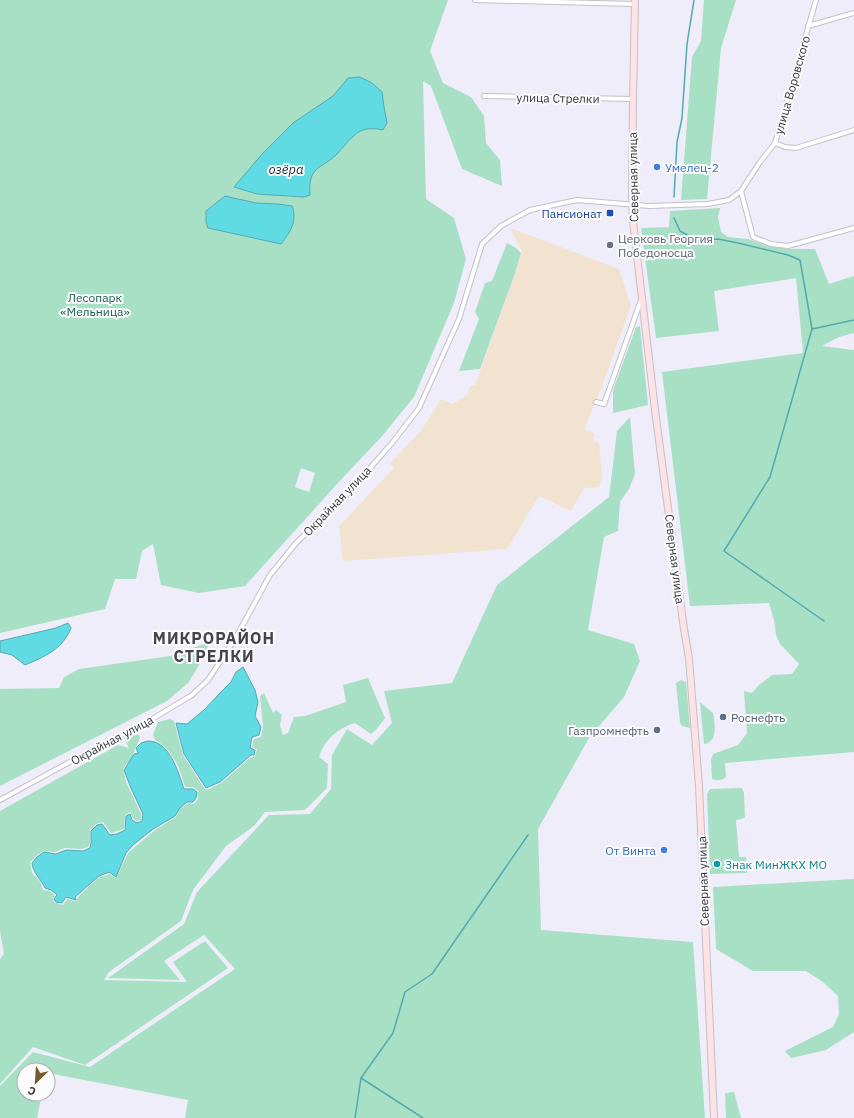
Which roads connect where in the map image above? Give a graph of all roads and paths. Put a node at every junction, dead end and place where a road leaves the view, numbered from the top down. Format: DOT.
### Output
graph roads {
  1 [pos="475,0"];
  2 [pos="816,0"];
  3 [pos="635,2"];
  4 [pos="854,13"];
  5 [pos="808,26"];
  6 [pos="484,96"];
  7 [pos="633,99"];
  8 [pos="854,130"];
  9 [pos="775,143"];
  10 [pos="741,191"];
  11 [pos="632,205"];
  12 [pos="854,228"];
  13 [pos="642,296"];
  14 [pos="596,402"];
  15 [pos="0,800"];
  16 [pos="714,1118"];
  1 -- 3 [label="street"];
  2 -- 5 [label="street, улица Воровского"];
  3 -- 7 [label="main road, Северная улица"];
  4 -- 5 [label="street"];
  5 -- 9 [label="street, улица Воровского"];
  6 -- 7 [label="street, улица Стрелки"];
  7 -- 11 [label="main road, Северная улица"];
  8 -- 9 [label="street"];
  9 -- 10 [label="street, улица Воровского"];
  10 -- 11 [label="street, улица Воровского"];
  10 -- 12 [label="street"];
  11 -- 13 [label="main road, Северная улица"];
  11 -- 15 [label="street, Окрайная улица"];
  13 -- 14 [label="street"];
  13 -- 16 [label="main road, Северная улица"];
}
